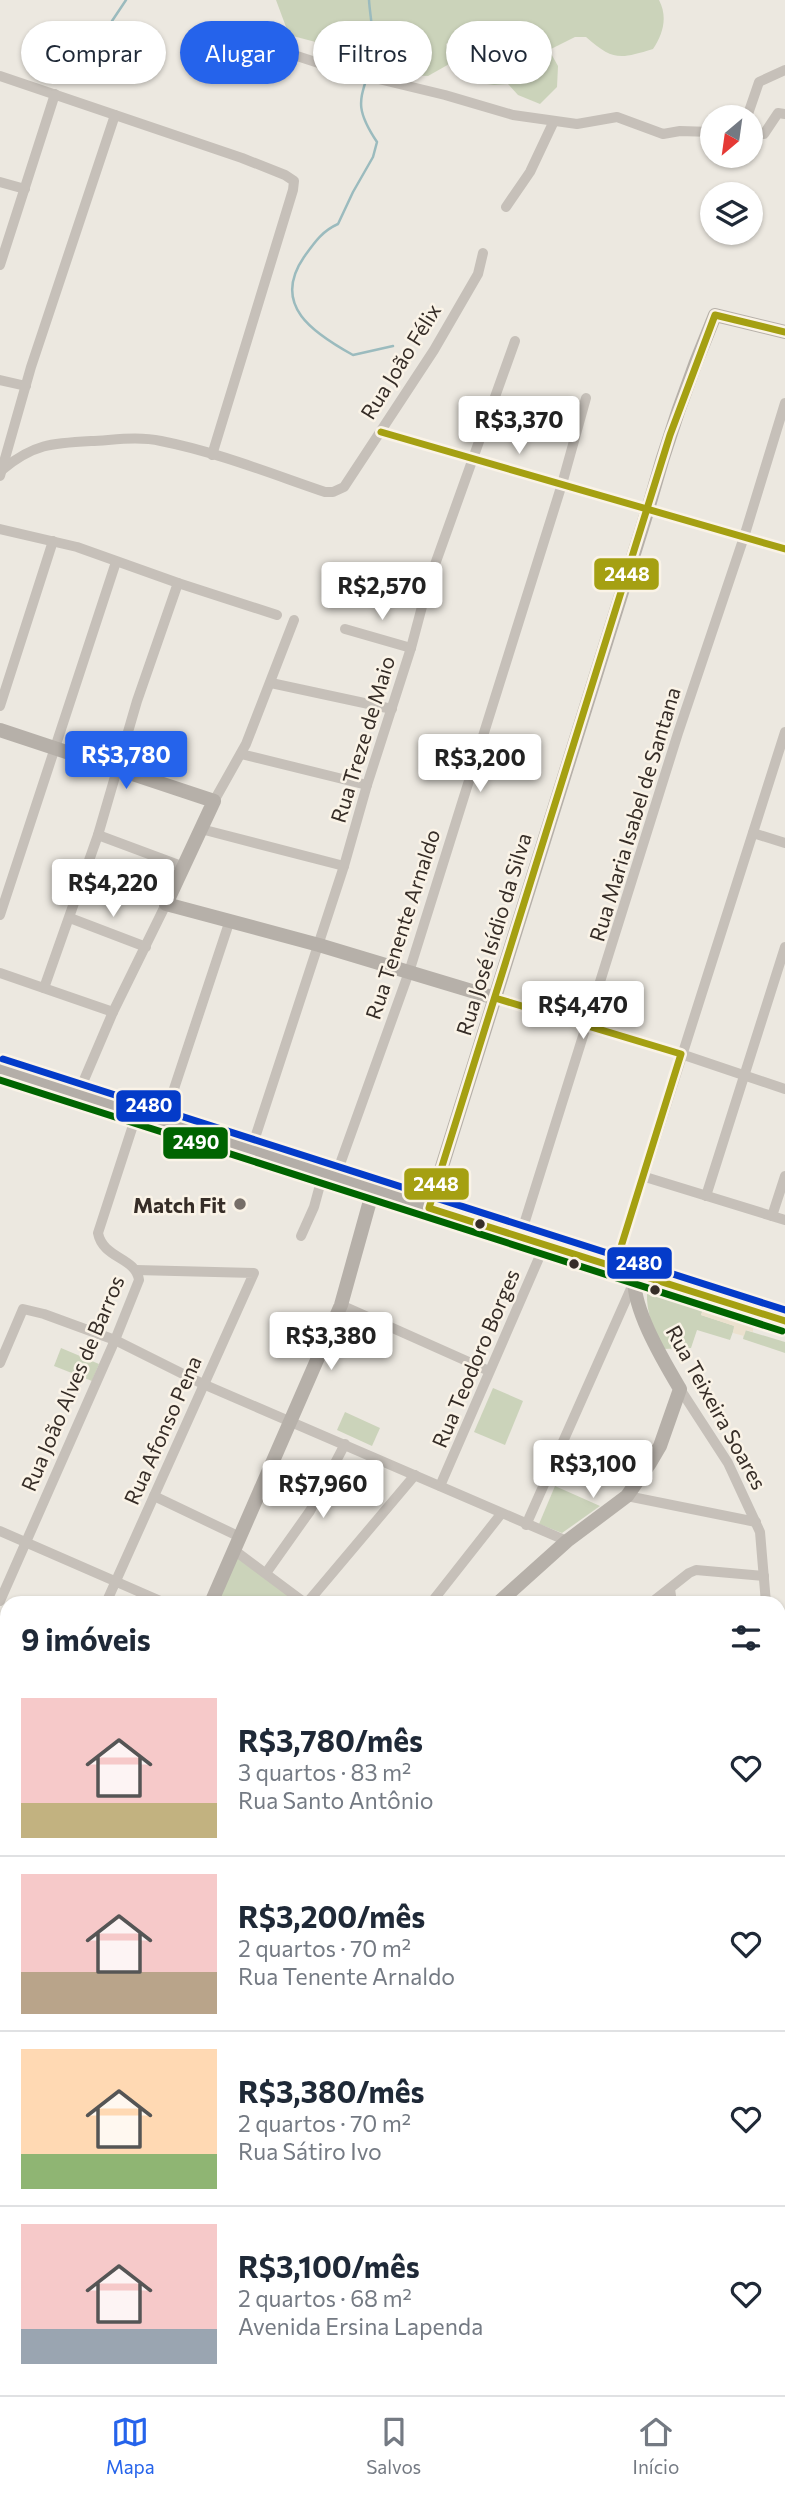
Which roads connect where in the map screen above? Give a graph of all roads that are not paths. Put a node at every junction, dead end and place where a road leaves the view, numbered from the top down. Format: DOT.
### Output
graph roads {
  1 [pos="299,57"];
  2 [pos="785,70"];
  3 [pos="0,76"];
  4 [pos="55,94"];
  5 [pos="751,105"];
  6 [pos="785,114"];
  7 [pos="115,116"];
  8 [pos="554,121"];
  9 [pos="700,132"];
  10 [pos="763,134"];
  11 [pos="0,182"];
  12 [pos="25,189"];
  13 [pos="506,208"];
  14 [pos="483,253"];
  15 [pos="0,265"];
  16 [pos="785,332"];
  17 [pos="515,341"];
  18 [pos="0,380"];
  19 [pos="26,386"];
  20 [pos="586,398"];
  21 [pos="785,403"];
  22 [pos="381,432"];
  23 [pos="212,455"];
  24 [pos="472,459"];
  25 [pos="1,473"];
  26 [pos="562,484"];
  27 [pos="648,509"];
  28 [pos="0,528"];
  29 [pos="744,537"];
  30 [pos="53,541"];
  31 [pos="785,549"];
  32 [pos="116,562"];
  33 [pos="178,583"];
  34 [pos="277,615"];
  35 [pos="294,620"];
  36 [pos="345,629"];
  37 [pos="411,648"];
  38 [pos="271,683"];
  39 [pos="0,706"];
  40 [pos="392,709"];
  41 [pos="0,730"];
  42 [pos="785,732"];
  43 [pos="53,749"];
  44 [pos="241,754"];
  45 [pos="780,762"];
  46 [pos="117,768"];
  47 [pos="367,785"];
  48 [pos="214,801"];
  49 [pos="201,829"];
  50 [pos="753,833"];
  51 [pos="97,835"];
  52 [pos="785,843"];
  53 [pos="344,866"];
  54 [pos="184,867"];
  55 [pos="166,904"];
  56 [pos="0,915"];
  57 [pos="70,918"];
  58 [pos="230,920"];
  59 [pos="319,945"];
  60 [pos="146,947"];
  61 [pos="784,951"];
  62 [pos="409,972"];
  63 [pos="0,973"];
  64 [pos="44,988"];
  65 [pos="495,998"];
  66 [pos="113,1012"];
  67 [pos="587,1026"];
  68 [pos="681,1054"];
  69 [pos="0,1069"];
  70 [pos="744,1075"];
  71 [pos="785,1089"];
  72 [pos="78,1094"];
  73 [pos="137,1113"];
  74 [pos="163,1122"];
  75 [pos="251,1150"];
  76 [pos="329,1176"];
  77 [pos="642,1176"];
  78 [pos="785,1176"];
  79 [pos="373,1190"];
  80 [pos="706,1196"];
  81 [pos="429,1208"];
  82 [pos="772,1216"];
  83 [pos="785,1220"];
  84 [pos="302,1236"];
  85 [pos="520,1237"];
  86 [pos="544,1244"];
  87 [pos="615,1266"];
  88 [pos="136,1269"];
  89 [pos="634,1278"];
  90 [pos="341,1305"];
  91 [pos="785,1321"];
  92 [pos="115,1340"];
  93 [pos="0,1363"];
  94 [pos="489,1371"];
  95 [pos="203,1384"];
  96 [pos="681,1389"];
  97 [pos="291,1422"];
  98 [pos="345,1444"];
  99 [pos="415,1475"];
  100 [pos="440,1486"];
  101 [pos="154,1496"];
  102 [pos="627,1496"];
  103 [pos="501,1514"];
  104 [pos="756,1522"];
  105 [pos="526,1524"];
  106 [pos="0,1531"];
  107 [pos="568,1541"];
  108 [pos="26,1542"];
  109 [pos="237,1543"];
  110 [pos="266,1573"];
  111 [pos="764,1576"];
  112 [pos="115,1582"];
  113 [pos="670,1589"];
  114 [pos="2,1596"];
  115 [pos="109,1596"];
  116 [pos="148,1596"];
  117 [pos="214,1596"];
  118 [pos="297,1596"];
  119 [pos="312,1596"];
  120 [pos="437,1596"];
  121 [pos="507,1596"];
  122 [pos="660,1596"];
  123 [pos="671,1596"];
  124 [pos="765,1596"];
  1 -- 8 [label="street"];
  2 -- 5 [label="street"];
  3 -- 4 [label="street"];
  4 -- 7 [label="street"];
  4 -- 12 [label="street"];
  6 -- 10 [label="street"];
  7 -- 19 [label="street"];
  7 -- 23 [label="street"];
  8 -- 9 [label="street"];
  8 -- 13 [label="street"];
  11 -- 12 [label="street"];
  12 -- 15 [label="street"];
  14 -- 22 [label="street, Rua João Félix"];
  16 -- 27 [label="street, Rua José Isídio da Silva"];
  17 -- 24 [label="street, Rua Treze de Maio"];
  18 -- 19 [label="street"];
  19 -- 25 [label="street"];
  20 -- 26 [label="street, Rua Tenente Arnaldo"];
  21 -- 29 [label="street, Rua Maria Isabel de Santana"];
  22 -- 23 [label="street, Rua João Félix"];
  22 -- 24 [label="street"];
  23 -- 25 [label="street"];
  24 -- 26 [label="street"];
  24 -- 37 [label="street, Rua Treze de Maio"];
  26 -- 27 [label="street"];
  26 -- 62 [label="street, Rua Tenente Arnaldo"];
  27 -- 29 [label="street"];
  27 -- 65 [label="street, Rua José Isídio da Silva"];
  28 -- 30 [label="street"];
  29 -- 31 [label="street"];
  29 -- 67 [label="street, Rua Maria Isabel de Santana"];
  30 -- 32 [label="street"];
  30 -- 39 [label="street"];
  32 -- 33 [label="street"];
  32 -- 43 [label="street"];
  33 -- 34 [label="street"];
  33 -- 46 [label="street"];
  35 -- 38 [label="street"];
  36 -- 37 [label="street"];
  37 -- 40 [label="street, Rua Treze de Maio"];
  38 -- 40 [label="street"];
  38 -- 44 [label="street"];
  40 -- 47 [label="street, Rua Treze de Maio"];
  41 -- 43 [label="street"];
  42 -- 45 [label="street"];
  43 -- 46 [label="street"];
  43 -- 56 [label="street"];
  44 -- 47 [label="street"];
  44 -- 48 [label="street"];
  45 -- 50 [label="street"];
  46 -- 48 [label="street"];
  46 -- 51 [label="street"];
  47 -- 53 [label="street, Rua Treze de Maio"];
  48 -- 49 [label="street"];
  49 -- 53 [label="street"];
  49 -- 54 [label="street"];
  50 -- 52 [label="street"];
  50 -- 68 [label="street"];
  51 -- 54 [label="street"];
  51 -- 57 [label="street"];
  53 -- 59 [label="street, Rua Treze de Maio"];
  54 -- 55 [label="street"];
  55 -- 58 [label="street"];
  55 -- 60 [label="street"];
  57 -- 60 [label="street"];
  57 -- 64 [label="street"];
  58 -- 59 [label="street"];
  58 -- 74 [label="street"];
  59 -- 62 [label="street"];
  59 -- 75 [label="street, Rua Treze de Maio"];
  60 -- 66 [label="street"];
  61 -- 70 [label="street"];
  62 -- 65 [label="street"];
  62 -- 76 [label="street, Rua Tenente Arnaldo"];
  63 -- 64 [label="street"];
  64 -- 66 [label="street"];
  65 -- 67 [label="street"];
  65 -- 81 [label="street, Rua José Isídio da Silva"];
  66 -- 72 [label="street"];
  67 -- 68 [label="street"];
  67 -- 85 [label="street, Rua Maria Isabel de Santana"];
  68 -- 70 [label="street"];
  68 -- 77 [label="street"];
  69 -- 72 [label="main road"];
  70 -- 71 [label="street"];
  70 -- 80 [label="street"];
  72 -- 73 [label="main road"];
  73 -- 74 [label="main road"];
  73 -- 88 [label="street, Rua João Alves de Barros"];
  74 -- 75 [label="main road"];
  75 -- 76 [label="main road"];
  76 -- 79 [label="main road"];
  76 -- 84 [label="street, Rua Tenente Arnaldo"];
  77 -- 80 [label="street"];
  77 -- 87 [label="street"];
  78 -- 82 [label="street"];
  79 -- 81 [label="main road"];
  79 -- 90 [label="street"];
  80 -- 82 [label="street"];
  81 -- 85 [label="main road"];
  82 -- 83 [label="street"];
  85 -- 86 [label="main road"];
  86 -- 87 [label="main road"];
  86 -- 94 [label="street, Rua Teodoro Borges"];
  87 -- 89 [label="main road"];
  88 -- 92 [label="street, Rua João Alves de Barros"];
  88 -- 95 [label="street, Rua Afonso Pena"];
  89 -- 91 [label="main road"];
  89 -- 96 [label="street, Rua Teixeira Soares"];
  89 -- 105 [label="street"];
  90 -- 94 [label="street"];
  90 -- 97 [label="street"];
  92 -- 93 [label="street"];
  92 -- 95 [label="street"];
  92 -- 108 [label="street, Rua João Alves de Barros"];
  94 -- 100 [label="street, Rua Teodoro Borges"];
  95 -- 97 [label="street"];
  95 -- 101 [label="street, Rua Afonso Pena"];
  96 -- 102 [label="street"];
  96 -- 104 [label="street, Rua Teixeira Soares"];
  97 -- 98 [label="street"];
  97 -- 109 [label="street"];
  98 -- 99 [label="street"];
  98 -- 110 [label="street"];
  99 -- 100 [label="street"];
  99 -- 119 [label="street"];
  100 -- 103 [label="street"];
  101 -- 109 [label="street"];
  101 -- 112 [label="street, Rua Afonso Pena"];
  102 -- 104 [label="street"];
  102 -- 107 [label="street"];
  103 -- 105 [label="street"];
  103 -- 120 [label="street"];
  104 -- 111 [label="street, Rua Teixeira Soares"];
  105 -- 107 [label="street"];
  106 -- 108 [label="street"];
  107 -- 121 [label="street"];
  108 -- 112 [label="street"];
  108 -- 114 [label="street, Rua João Alves de Barros"];
  109 -- 110 [label="street"];
  109 -- 117 [label="street"];
  110 -- 118 [label="street"];
  111 -- 113 [label="street"];
  111 -- 124 [label="street, Rua Teixeira Soares"];
  112 -- 115 [label="street, Rua Afonso Pena"];
  112 -- 116 [label="street"];
  113 -- 122 [label="street"];
  113 -- 123 [label="street"];
}
